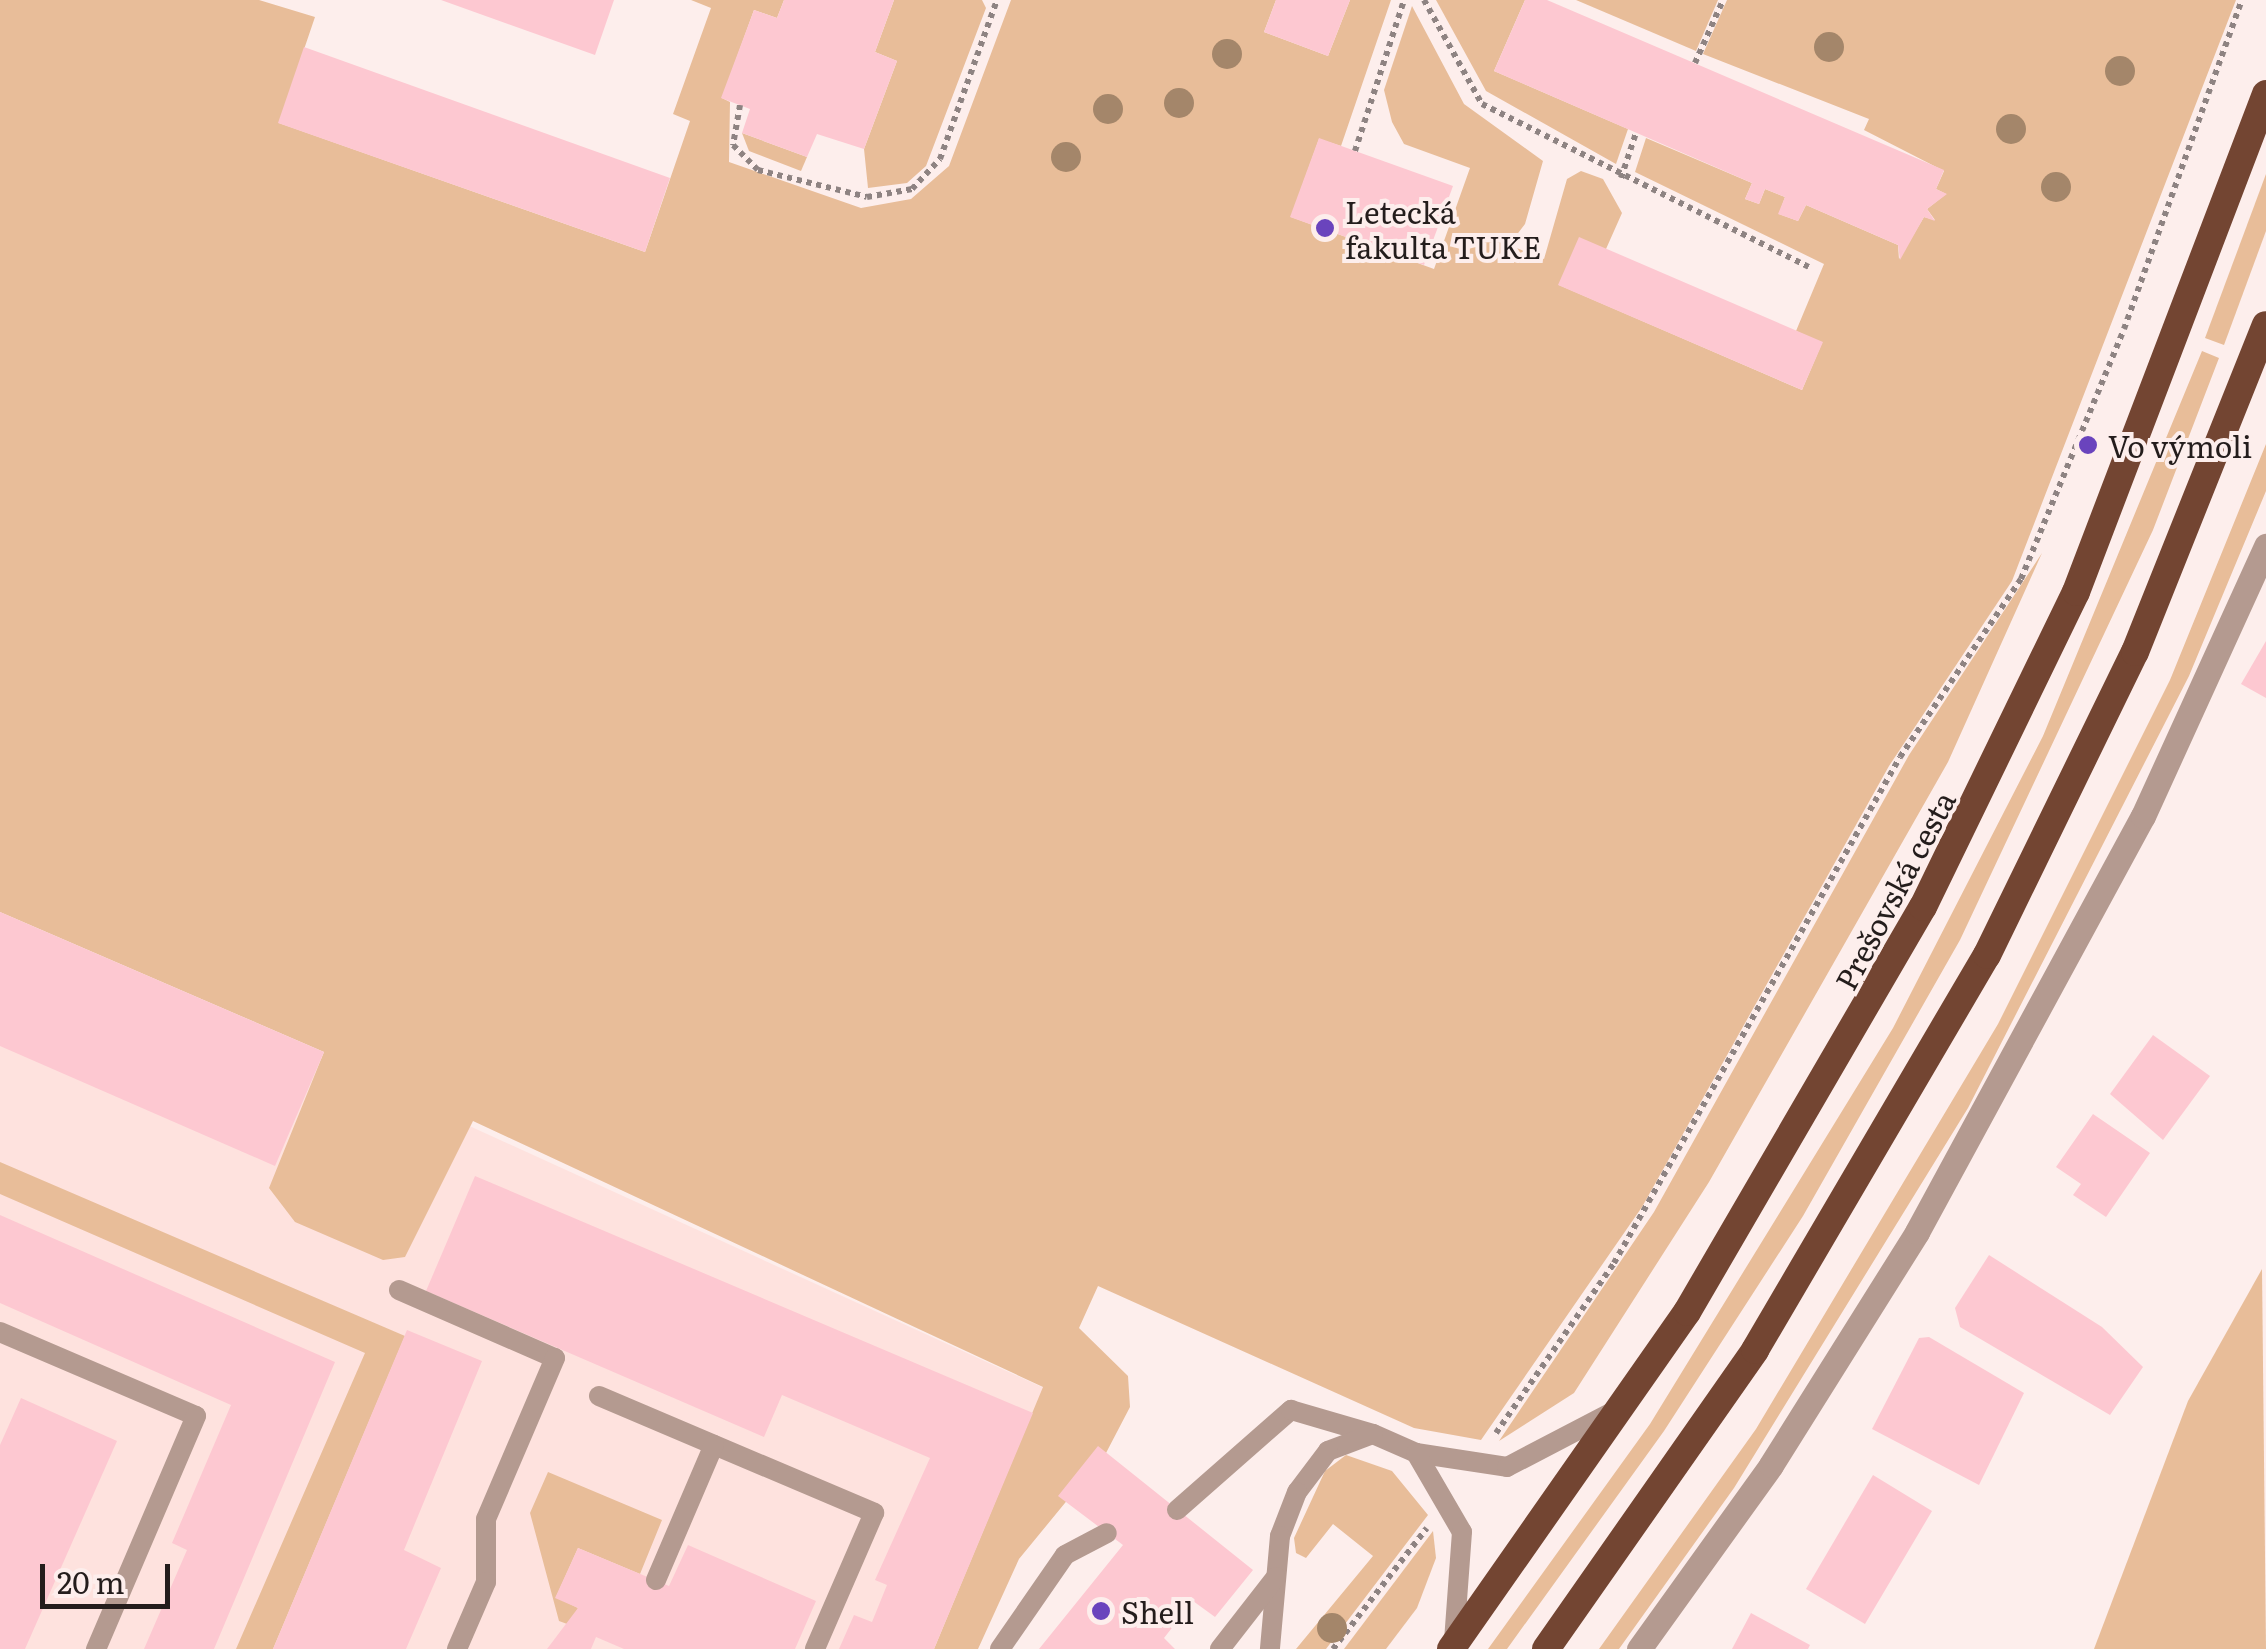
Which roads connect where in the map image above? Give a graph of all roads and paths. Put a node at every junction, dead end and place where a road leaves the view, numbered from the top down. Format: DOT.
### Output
graph roads {
  1 [pos="997,0"];
  2 [pos="1404,0"];
  3 [pos="1424,0"];
  4 [pos="1723,0"];
  5 [pos="2242,0"];
  6 [pos="1695,63"];
  7 [pos="2266,94"];
  8 [pos="740,105"];
  9 [pos="1636,133"];
  10 [pos="1355,151"];
  11 [pos="1621,178"];
  12 [pos="1809,268"];
  13 [pos="2266,324"];
  14 [pos="2266,546"];
  15 [pos="399,1290"];
  16 [pos="0,1332"];
  17 [pos="599,1396"];
  18 [pos="1626,1404"];
  19 [pos="1374,1434"];
  20 [pos="714,1445"];
  21 [pos="1416,1453"];
  22 [pos="1473,1465"];
  23 [pos="1449,1500"];
  24 [pos="1177,1510"];
  25 [pos="1107,1532"];
  26 [pos="1276,1576"];
  27 [pos="656,1580"];
  28 [pos="1452,1647"];
  29 [pos="96,1649"];
  30 [pos="456,1649"];
  31 [pos="815,1649"];
  32 [pos="1000,1649"];
  33 [pos="1220,1649"];
  34 [pos="1270,1649"];
  35 [pos="1332,1649"];
  36 [pos="1546,1649"];
  37 [pos="1639,1649"];
  1 -- 8 [label="path"];
  2 -- 10 [label="path"];
  3 -- 11 [label="path"];
  4 -- 6 [label="path"];
  5 -- 22 [label="path"];
  7 -- 18 [label="highway, Prešovská cesta"];
  9 -- 11 [label="path"];
  11 -- 12 [label="path"];
  13 -- 36 [label="highway"];
  14 -- 37 [label="street"];
  15 -- 30 [label="lane"];
  16 -- 29 [label="lane"];
  17 -- 20 [label="lane"];
  18 -- 22 [label="lane"];
  18 -- 28 [label="highway, Prešovská cesta"];
  19 -- 21 [label="lane"];
  19 -- 24 [label="lane"];
  19 -- 26 [label="lane"];
  20 -- 27 [label="lane"];
  20 -- 31 [label="lane"];
  21 -- 22 [label="lane"];
  21 -- 23 [label="lane"];
  23 -- 28 [label="lane"];
  23 -- 35 [label="path"];
  25 -- 32 [label="lane"];
  26 -- 33 [label="lane"];
  26 -- 34 [label="lane"];
}
